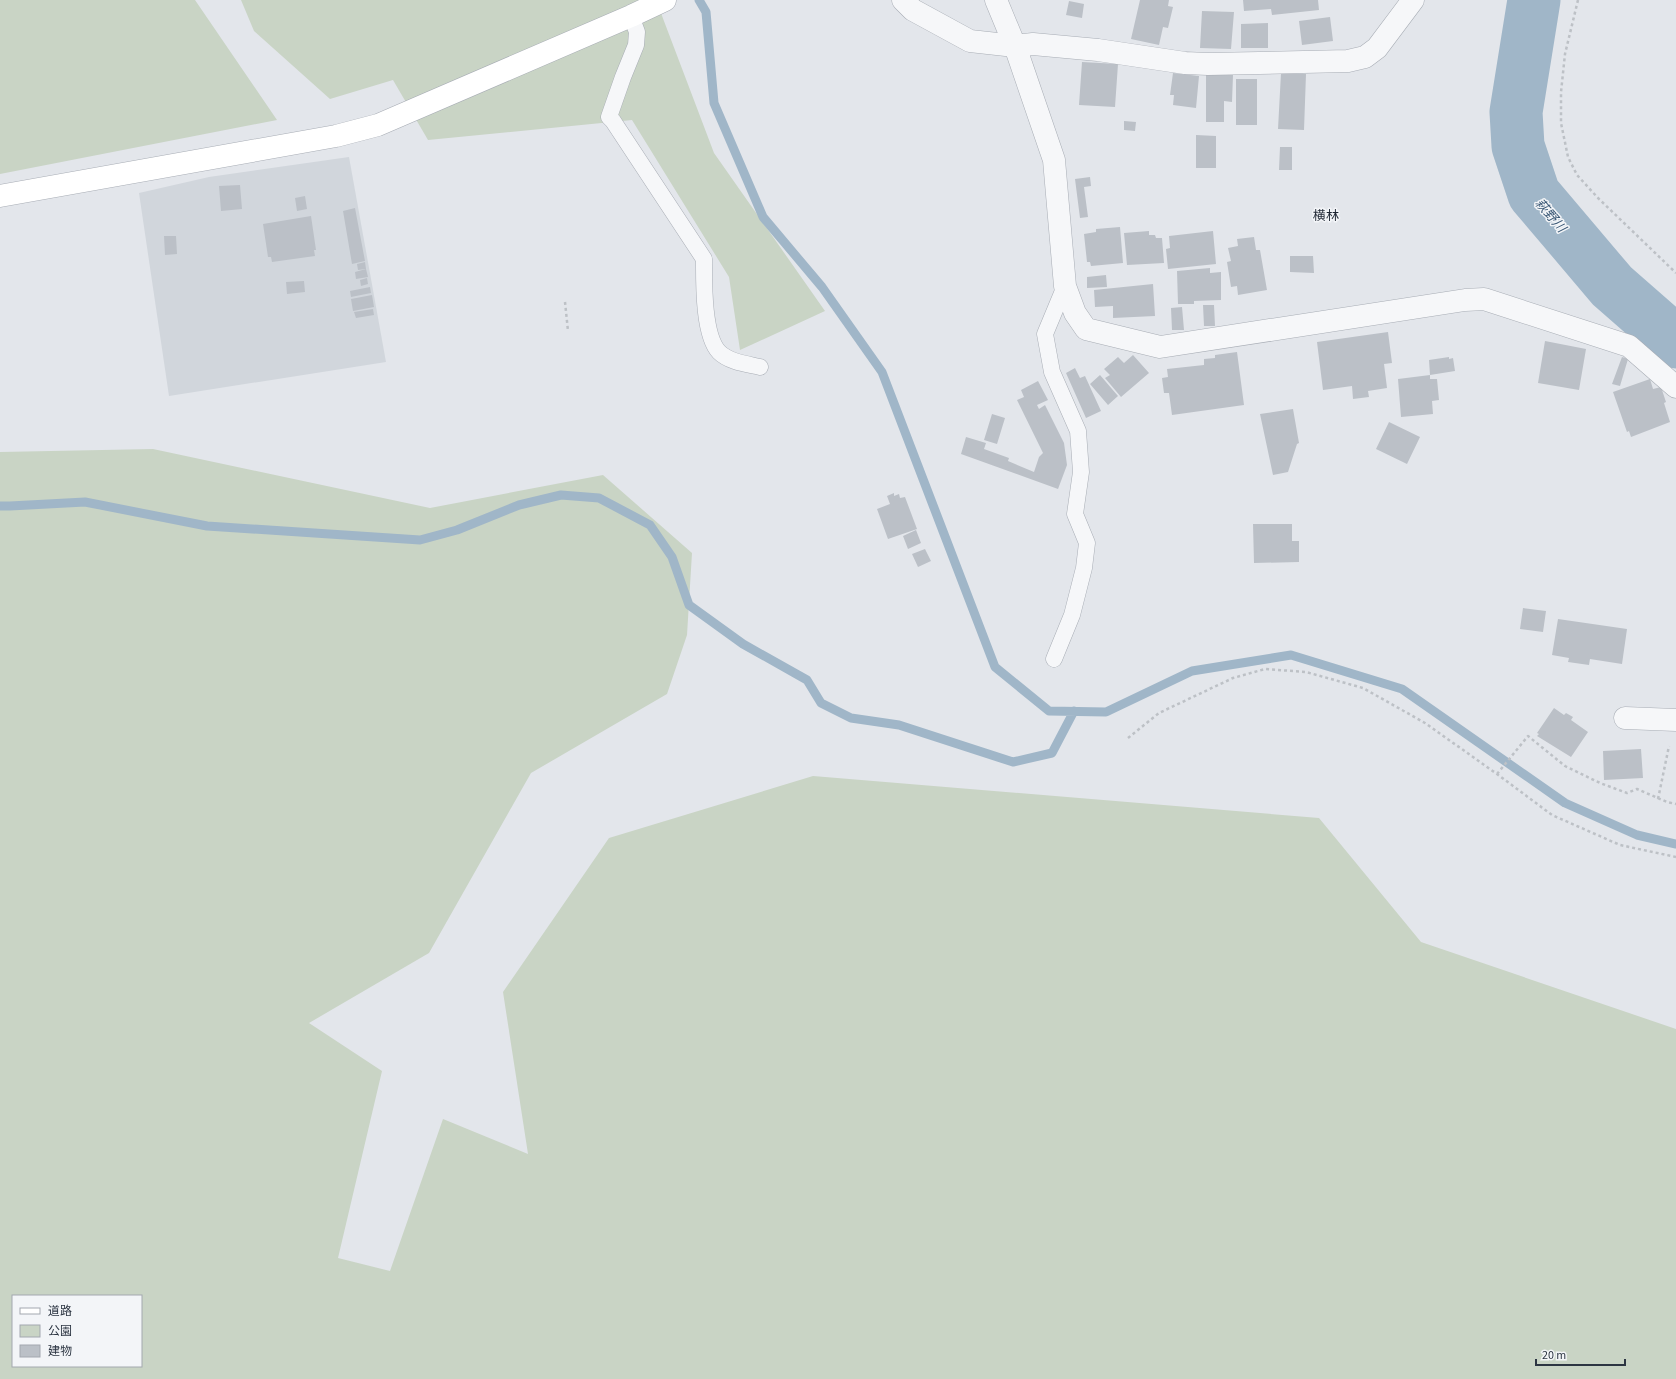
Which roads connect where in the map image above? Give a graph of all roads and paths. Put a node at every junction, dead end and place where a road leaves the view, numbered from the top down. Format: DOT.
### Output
graph roads {
  1 [pos="665,0"];
  2 [pos="903,0"];
  3 [pos="996,0"];
  4 [pos="1413,0"];
  5 [pos="1578,0"];
  6 [pos="631,16"];
  7 [pos="1015,46"];
  8 [pos="0,196"];
  9 [pos="1676,273"];
  10 [pos="1065,286"];
  11 [pos="565,302"];
  12 [pos="568,331"];
  13 [pos="760,367"];
  14 [pos="1676,387"];
  15 [pos="1054,659"];
  16 [pos="1625,718"];
  17 [pos="1676,720"];
  18 [pos="1128,738"];
  19 [pos="1498,773"];
  20 [pos="1658,799"];
  21 [pos="1676,804"];
  22 [pos="1676,856"];
  1 -- 6 [label="street"];
  2 -- 7 [label="street"];
  3 -- 7 [label="street"];
  4 -- 7 [label="street"];
  5 -- 9 [label="path"];
  6 -- 8 [label="street"];
  6 -- 13 [label="lane"];
  7 -- 10 [label="street"];
  10 -- 14 [label="street"];
  10 -- 15 [label="lane"];
  11 -- 12 [label="path"];
  16 -- 17 [label="street"];
  17 -- 20 [label="path"];
  18 -- 19 [label="path"];
  19 -- 20 [label="path"];
  19 -- 22 [label="path"];
  20 -- 21 [label="path"];
}
